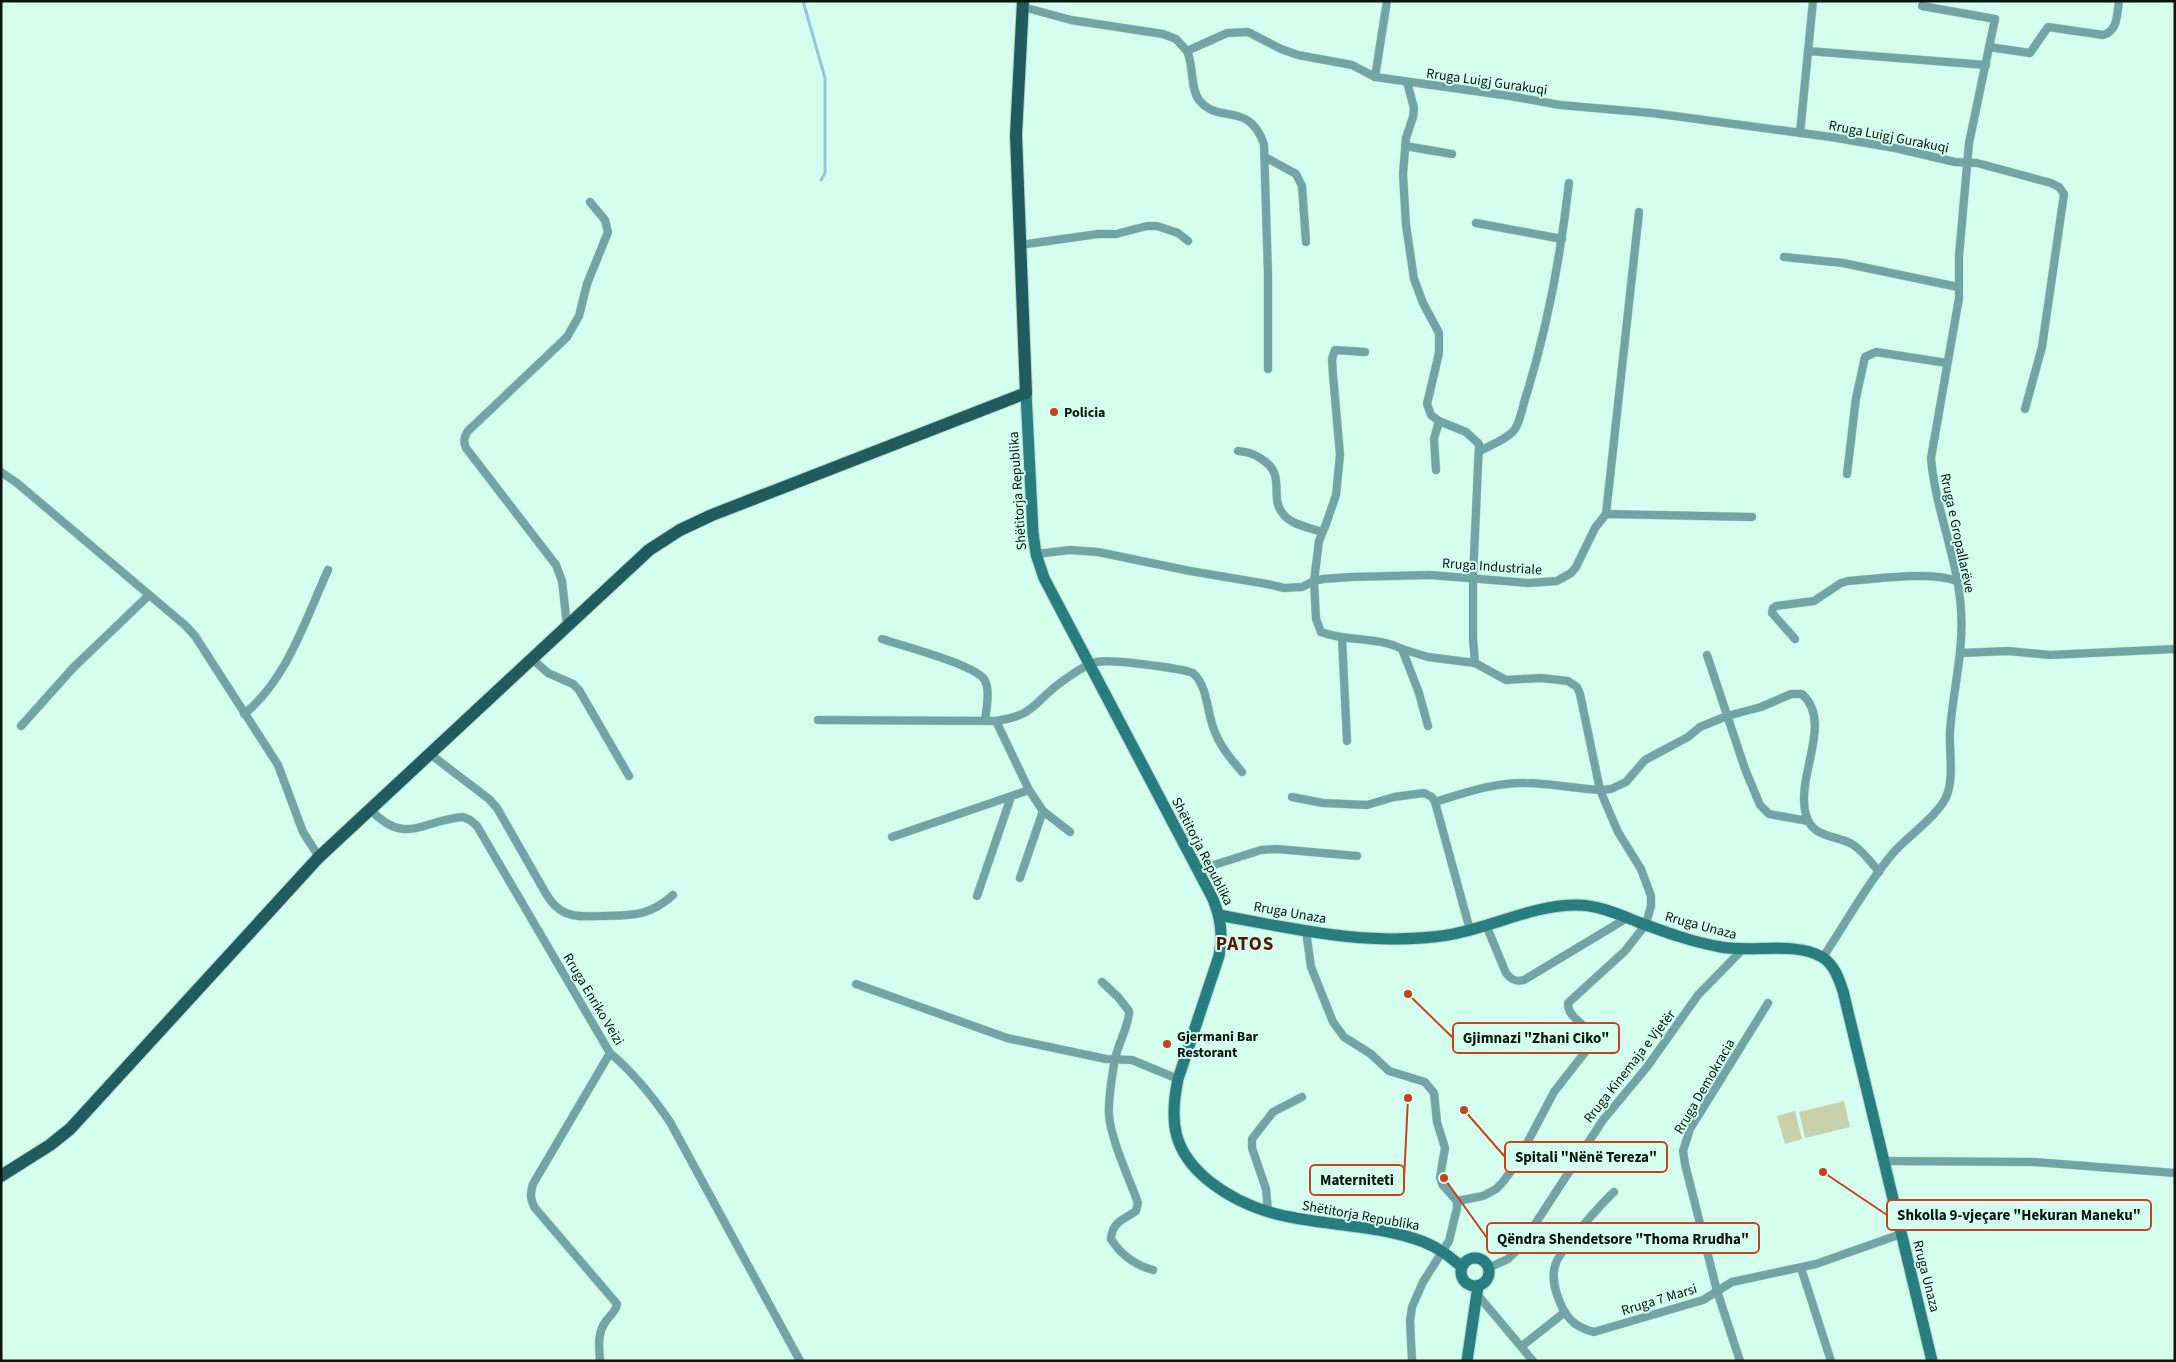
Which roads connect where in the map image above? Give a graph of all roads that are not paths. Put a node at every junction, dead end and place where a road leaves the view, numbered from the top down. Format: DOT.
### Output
graph roads {
  1 [pos="1387,1"];
  2 [pos="1813,1"];
  3 [pos="2119,1"];
  4 [pos="1023,4"];
  5 [pos="1922,6"];
  6 [pos="1989,48"];
  7 [pos="1187,51"];
  8 [pos="1808,51"];
  9 [pos="1986,66"];
  10 [pos="1375,77"];
  11 [pos="1407,82"];
  12 [pos="1800,133"];
  13 [pos="1405,146"];
  14 [pos="1452,154"];
  15 [pos="1265,157"];
  16 [pos="1967,162"];
  17 [pos="1569,183"];
  18 [pos="590,202"];
  19 [pos="1639,212"];
  20 [pos="1476,223"];
  21 [pos="1562,239"];
  22 [pos="1188,241"];
  23 [pos="1306,242"];
  24 [pos="1020,245"];
  25 [pos="1784,257"];
  26 [pos="1958,287"];
  27 [pos="1365,352"];
  28 [pos="1947,363"];
  29 [pos="1268,369"];
  30 [pos="1026,393"];
  31 [pos="2025,409"];
  32 [pos="1439,421"];
  33 [pos="1238,451"];
  34 [pos="1480,451"];
  35 [pos="1436,470"];
  36 [pos="1,472"];
  37 [pos="1847,474"];
  38 [pos="1606,514"];
  39 [pos="1752,517"];
  40 [pos="1322,532"];
  41 [pos="1036,554"];
  42 [pos="328,570"];
  43 [pos="1473,578"];
  44 [pos="1314,581"];
  45 [pos="1957,581"];
  46 [pos="149,595"];
  47 [pos="567,625"];
  48 [pos="1342,638"];
  49 [pos="882,639"];
  50 [pos="1795,639"];
  51 [pos="1402,649"];
  52 [pos="2175,649"];
  53 [pos="1961,653"];
  54 [pos="1707,655"];
  55 [pos="531,658"];
  56 [pos="1476,663"];
  57 [pos="1088,665"];
  58 [pos="244,714"];
  59 [pos="1727,716"];
  60 [pos="818,720"];
  61 [pos="985,721"];
  62 [pos="996,722"];
  63 [pos="21,726"];
  64 [pos="1428,726"];
  65 [pos="1347,741"];
  66 [pos="430,754"];
  67 [pos="1242,772"];
  68 [pos="629,776"];
  69 [pos="1029,790"];
  70 [pos="1600,790"];
  71 [pos="1011,796"];
  72 [pos="1292,797"];
  73 [pos="1435,802"];
  74 [pos="370,810"];
  75 [pos="1043,811"];
  76 [pos="1808,822"];
  77 [pos="1070,832"];
  78 [pos="892,837"];
  79 [pos="1357,856"];
  80 [pos="319,857"];
  81 [pos="1198,870"];
  82 [pos="1879,872"];
  83 [pos="1020,878"];
  84 [pos="673,895"];
  85 [pos="977,896"];
  86 [pos="1220,915"];
  87 [pos="1627,918"];
  88 [pos="1646,924"];
  89 [pos="1486,926"];
  90 [pos="1470,930"];
  91 [pos="1306,931"];
  92 [pos="1741,951"];
  93 [pos="1823,957"];
  94 [pos="1102,982"];
  95 [pos="856,984"];
  96 [pos="1768,1003"];
  97 [pos="610,1053"];
  98 [pos="1115,1060"];
  99 [pos="1178,1079"];
  100 [pos="1302,1096"];
  101 [pos="1883,1161"];
  102 [pos="2175,1173"];
  103 [pos="1,1176"];
  104 [pos="1614,1192"];
  105 [pos="1457,1201"];
  106 [pos="1268,1212"];
  107 [pos="1901,1234"];
  108 [pos="1443,1251"];
  109 [pos="1462,1267"];
  110 [pos="1488,1268"];
  111 [pos="1801,1268"];
  112 [pos="1153,1270"];
  113 [pos="1477,1290"];
  114 [pos="1717,1291"];
  115 [pos="1565,1312"];
  116 [pos="1522,1346"];
  117 [pos="600,1361"];
  118 [pos="800,1361"];
  119 [pos="1412,1361"];
  120 [pos="1466,1361"];
  121 [pos="1533,1361"];
  122 [pos="1740,1361"];
  123 [pos="1832,1361"];
  124 [pos="1932,1361"];
  1 -- 10 [label="street"];
  2 -- 8 [label="street"];
  3 -- 6 [label="street"];
  4 -- 7 [label="street"];
  4 -- 24 [label="main road"];
  5 -- 6 [label="street, Rruga e Gropallarëve"];
  6 -- 9 [label="street, Rruga e Gropallarëve"];
  7 -- 10 [label="street, Rruga Luigj Gurakuqi"];
  7 -- 15 [label="street"];
  8 -- 9 [label="street"];
  8 -- 12 [label="street"];
  9 -- 16 [label="street, Rruga e Gropallarëve"];
  10 -- 11 [label="street, Rruga Luigj Gurakuqi"];
  11 -- 12 [label="street, Rruga Luigj Gurakuqi"];
  11 -- 13 [label="street"];
  12 -- 16 [label="street, Rruga Luigj Gurakuqi"];
  13 -- 14 [label="street"];
  13 -- 32 [label="street"];
  15 -- 23 [label="street"];
  15 -- 29 [label="street"];
  16 -- 26 [label="street, Rruga e Gropallarëve"];
  16 -- 31 [label="street, Rruga Luigj Gurakuqi"];
  17 -- 21 [label="street"];
  18 -- 47 [label="street"];
  19 -- 38 [label="street, Rruga Industriale"];
  20 -- 21 [label="street"];
  21 -- 34 [label="street"];
  22 -- 24 [label="street"];
  24 -- 30 [label="main road"];
  25 -- 26 [label="street"];
  26 -- 28 [label="street, Rruga e Gropallarëve"];
  27 -- 40 [label="street"];
  28 -- 37 [label="street"];
  28 -- 45 [label="street, Rruga e Gropallarëve"];
  30 -- 41 [label="main road, Shëtitorja Republika"];
  30 -- 47 [label="main road"];
  32 -- 34 [label="street"];
  32 -- 35 [label="street"];
  33 -- 40 [label="street"];
  34 -- 43 [label="street"];
  36 -- 46 [label="street"];
  38 -- 39 [label="street"];
  38 -- 43 [label="street, Rruga Industriale"];
  40 -- 44 [label="street"];
  41 -- 44 [label="street, Rruga Industriale"];
  41 -- 57 [label="main road, Shëtitorja Republika"];
  42 -- 58 [label="street"];
  43 -- 44 [label="street, Rruga Industriale"];
  43 -- 56 [label="street"];
  44 -- 48 [label="street"];
  45 -- 50 [label="street"];
  45 -- 53 [label="street, Rruga e Gropallarëve"];
  46 -- 58 [label="street"];
  46 -- 63 [label="street"];
  47 -- 55 [label="main road"];
  48 -- 51 [label="street"];
  48 -- 65 [label="street"];
  49 -- 61 [label="street"];
  51 -- 56 [label="street"];
  51 -- 64 [label="street"];
  52 -- 53 [label="street"];
  53 -- 82 [label="street, Rruga e Gropallarëve"];
  54 -- 59 [label="street"];
  55 -- 66 [label="main road"];
  55 -- 68 [label="street"];
  56 -- 70 [label="street"];
  57 -- 62 [label="street"];
  57 -- 67 [label="street"];
  57 -- 81 [label="main road, Shëtitorja Republika"];
  58 -- 80 [label="street"];
  59 -- 70 [label="street"];
  59 -- 76 [label="street"];
  59 -- 76 [label="street"];
  60 -- 61 [label="street"];
  61 -- 62 [label="street"];
  62 -- 69 [label="street"];
  66 -- 74 [label="main road"];
  66 -- 84 [label="street"];
  69 -- 71 [label="street"];
  69 -- 75 [label="street"];
  70 -- 73 [label="street"];
  70 -- 88 [label="street"];
  71 -- 78 [label="street"];
  71 -- 85 [label="street"];
  72 -- 73 [label="street"];
  73 -- 90 [label="street"];
  74 -- 80 [label="main road"];
  74 -- 97 [label="street, Rruga Enriko Veizi"];
  75 -- 77 [label="street"];
  75 -- 83 [label="street"];
  76 -- 82 [label="street"];
  79 -- 81 [label="street"];
  80 -- 103 [label="main road"];
  81 -- 86 [label="main road, Shëtitorja Republika"];
  82 -- 93 [label="street, Rruga e Gropallarëve"];
  86 -- 91 [label="main road, Rruga Unaza"];
  86 -- 99 [label="main road, Shëtitorja Republika"];
  87 -- 88 [label="main road, Rruga Unaza"];
  87 -- 89 [label="main road, Rruga Unaza"];
  87 -- 89 [label="street"];
  88 -- 92 [label="main road, Rruga Unaza"];
  88 -- 105 [label="street"];
  89 -- 90 [label="main road, Rruga Unaza"];
  90 -- 91 [label="main road, Rruga Unaza"];
  91 -- 105 [label="street"];
  92 -- 93 [label="main road, Rruga Unaza"];
  92 -- 110 [label="street, Rruga Kinemaja e Vjetër"];
  93 -- 101 [label="main road, Rruga Unaza"];
  94 -- 98 [label="street"];
  95 -- 98 [label="street"];
  96 -- 114 [label="street, Rruga Demokracia"];
  97 -- 117 [label="street"];
  97 -- 118 [label="street, Rruga Enriko Veizi"];
  98 -- 99 [label="street"];
  98 -- 112 [label="street"];
  99 -- 106 [label="main road, Shëtitorja Republika"];
  100 -- 106 [label="street"];
  101 -- 102 [label="street"];
  101 -- 107 [label="main road, Rruga Unaza"];
  104 -- 115 [label="street, Rruga 7 Marsi"];
  105 -- 108 [label="street"];
  106 -- 108 [label="main road, Shëtitorja Republika"];
  107 -- 111 [label="street, Rruga 7 Marsi"];
  107 -- 124 [label="main road, Rruga Unaza"];
  108 -- 109 [label="main road, Shëtitorja Republika"];
  108 -- 119 [label="street"];
  109 -- 110 [label="main road"];
  109 -- 113 [label="main road"];
  110 -- 113 [label="main road"];
  111 -- 114 [label="street, Rruga 7 Marsi"];
  111 -- 123 [label="street"];
  113 -- 116 [label="street"];
  113 -- 120 [label="main road"];
  114 -- 115 [label="street, Rruga 7 Marsi"];
  114 -- 122 [label="street, Rruga Demokracia"];
  115 -- 116 [label="street"];
  116 -- 121 [label="street"];
}
